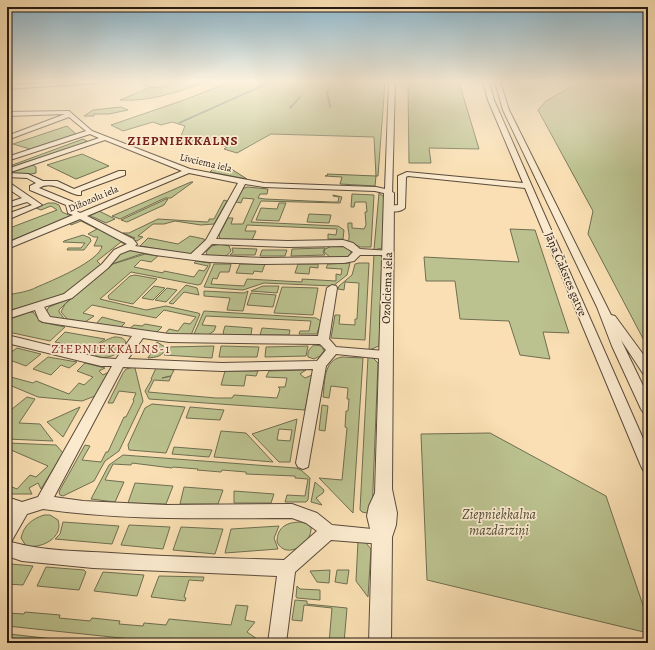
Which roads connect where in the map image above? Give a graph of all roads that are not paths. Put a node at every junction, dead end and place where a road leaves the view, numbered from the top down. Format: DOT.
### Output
graph roads {
  1 [pos="36,112"];
  2 [pos="391,112"];
  3 [pos="496,112"];
  4 [pos="507,112"];
  5 [pos="7,114"];
  6 [pos="70,114"];
  7 [pos="90,132"];
  8 [pos="75,136"];
  9 [pos="7,138"];
  10 [pos="106,138"];
  11 [pos="94,142"];
  12 [pos="7,159"];
  13 [pos="188,171"];
  14 [pos="122,173"];
  15 [pos="7,178"];
  16 [pos="243,181"];
  17 [pos="42,183"];
  18 [pos="528,186"];
  19 [pos="33,188"];
  20 [pos="20,192"];
  21 [pos="389,193"];
  22 [pos="27,199"];
  23 [pos="7,206"];
  24 [pos="388,208"];
  25 [pos="79,216"];
  26 [pos="7,217"];
  27 [pos="210,241"];
  28 [pos="7,246"];
  29 [pos="129,247"];
  30 [pos="358,252"];
  31 [pos="388,253"];
  32 [pos="194,257"];
  33 [pos="332,288"];
  34 [pos="38,306"];
  35 [pos="602,307"];
  36 [pos="7,316"];
  37 [pos="139,335"];
  38 [pos="7,339"];
  39 [pos="324,340"];
  40 [pos="333,350"];
  41 [pos="385,355"];
  42 [pos="120,362"];
  43 [pos="320,365"];
  44 [pos="648,372"];
  45 [pos="648,409"];
  46 [pos="303,463"];
  47 [pos="648,466"];
  48 [pos="43,502"];
  49 [pos="7,504"];
  50 [pos="22,509"];
  51 [pos="328,532"];
  52 [pos="7,536"];
  53 [pos="382,537"];
  54 [pos="7,548"];
  55 [pos="287,568"];
  56 [pos="277,643"];
  57 [pos="380,643"];
  1 -- 5 [label="street"];
  2 -- 21 [label="street, Ozolciema iela"];
  3 -- 18 [label="street, Jāņa Čakstes gatve"];
  4 -- 35 [label="street, Jāņa Čakstes gatve"];
  6 -- 7 [label="street, Līvciema iela"];
  6 -- 9 [label="street"];
  7 -- 8 [label="street"];
  7 -- 10 [label="street, Līvciema iela"];
  8 -- 11 [label="street"];
  8 -- 12 [label="street"];
  10 -- 11 [label="street"];
  10 -- 13 [label="street, Līvciema iela"];
  11 -- 15 [label="street"];
  13 -- 16 [label="street, Līvciema iela"];
  13 -- 25 [label="street, Dižozolu iela"];
  14 -- 17 [label="street"];
  15 -- 17 [label="street"];
  15 -- 20 [label="street"];
  16 -- 21 [label="street, Līvciema iela"];
  16 -- 27 [label="street"];
  17 -- 19 [label="street"];
  18 -- 24 [label="street"];
  18 -- 47 [label="street, Jāņa Čakstes gatve"];
  19 -- 20 [label="street"];
  19 -- 25 [label="street"];
  20 -- 22 [label="street"];
  21 -- 24 [label="street, Ozolciema iela"];
  22 -- 23 [label="street"];
  22 -- 26 [label="street"];
  24 -- 31 [label="street, Ozolciema iela"];
  25 -- 28 [label="street, Dižozolu iela"];
  25 -- 29 [label="street"];
  27 -- 30 [label="street"];
  27 -- 32 [label="street"];
  29 -- 32 [label="street"];
  29 -- 34 [label="street"];
  30 -- 31 [label="street"];
  30 -- 32 [label="street"];
  31 -- 41 [label="street, Ozolciema iela"];
  33 -- 39 [label="street"];
  34 -- 36 [label="street"];
  34 -- 37 [label="street"];
  35 -- 44 [label="street"];
  35 -- 45 [label="street, Jāņa Čakstes gatve"];
  37 -- 39 [label="street"];
  37 -- 42 [label="street"];
  38 -- 42 [label="street"];
  39 -- 40 [label="street"];
  40 -- 41 [label="street"];
  40 -- 43 [label="street"];
  41 -- 53 [label="street, Ozolciema iela"];
  42 -- 43 [label="street"];
  42 -- 48 [label="street"];
  43 -- 46 [label="street"];
  48 -- 50 [label="street"];
  48 -- 51 [label="street"];
  49 -- 50 [label="street"];
  50 -- 52 [label="street"];
  51 -- 53 [label="street"];
  51 -- 55 [label="street"];
  53 -- 57 [label="street, Ozolciema iela"];
  54 -- 55 [label="street"];
  55 -- 56 [label="street"];
}
